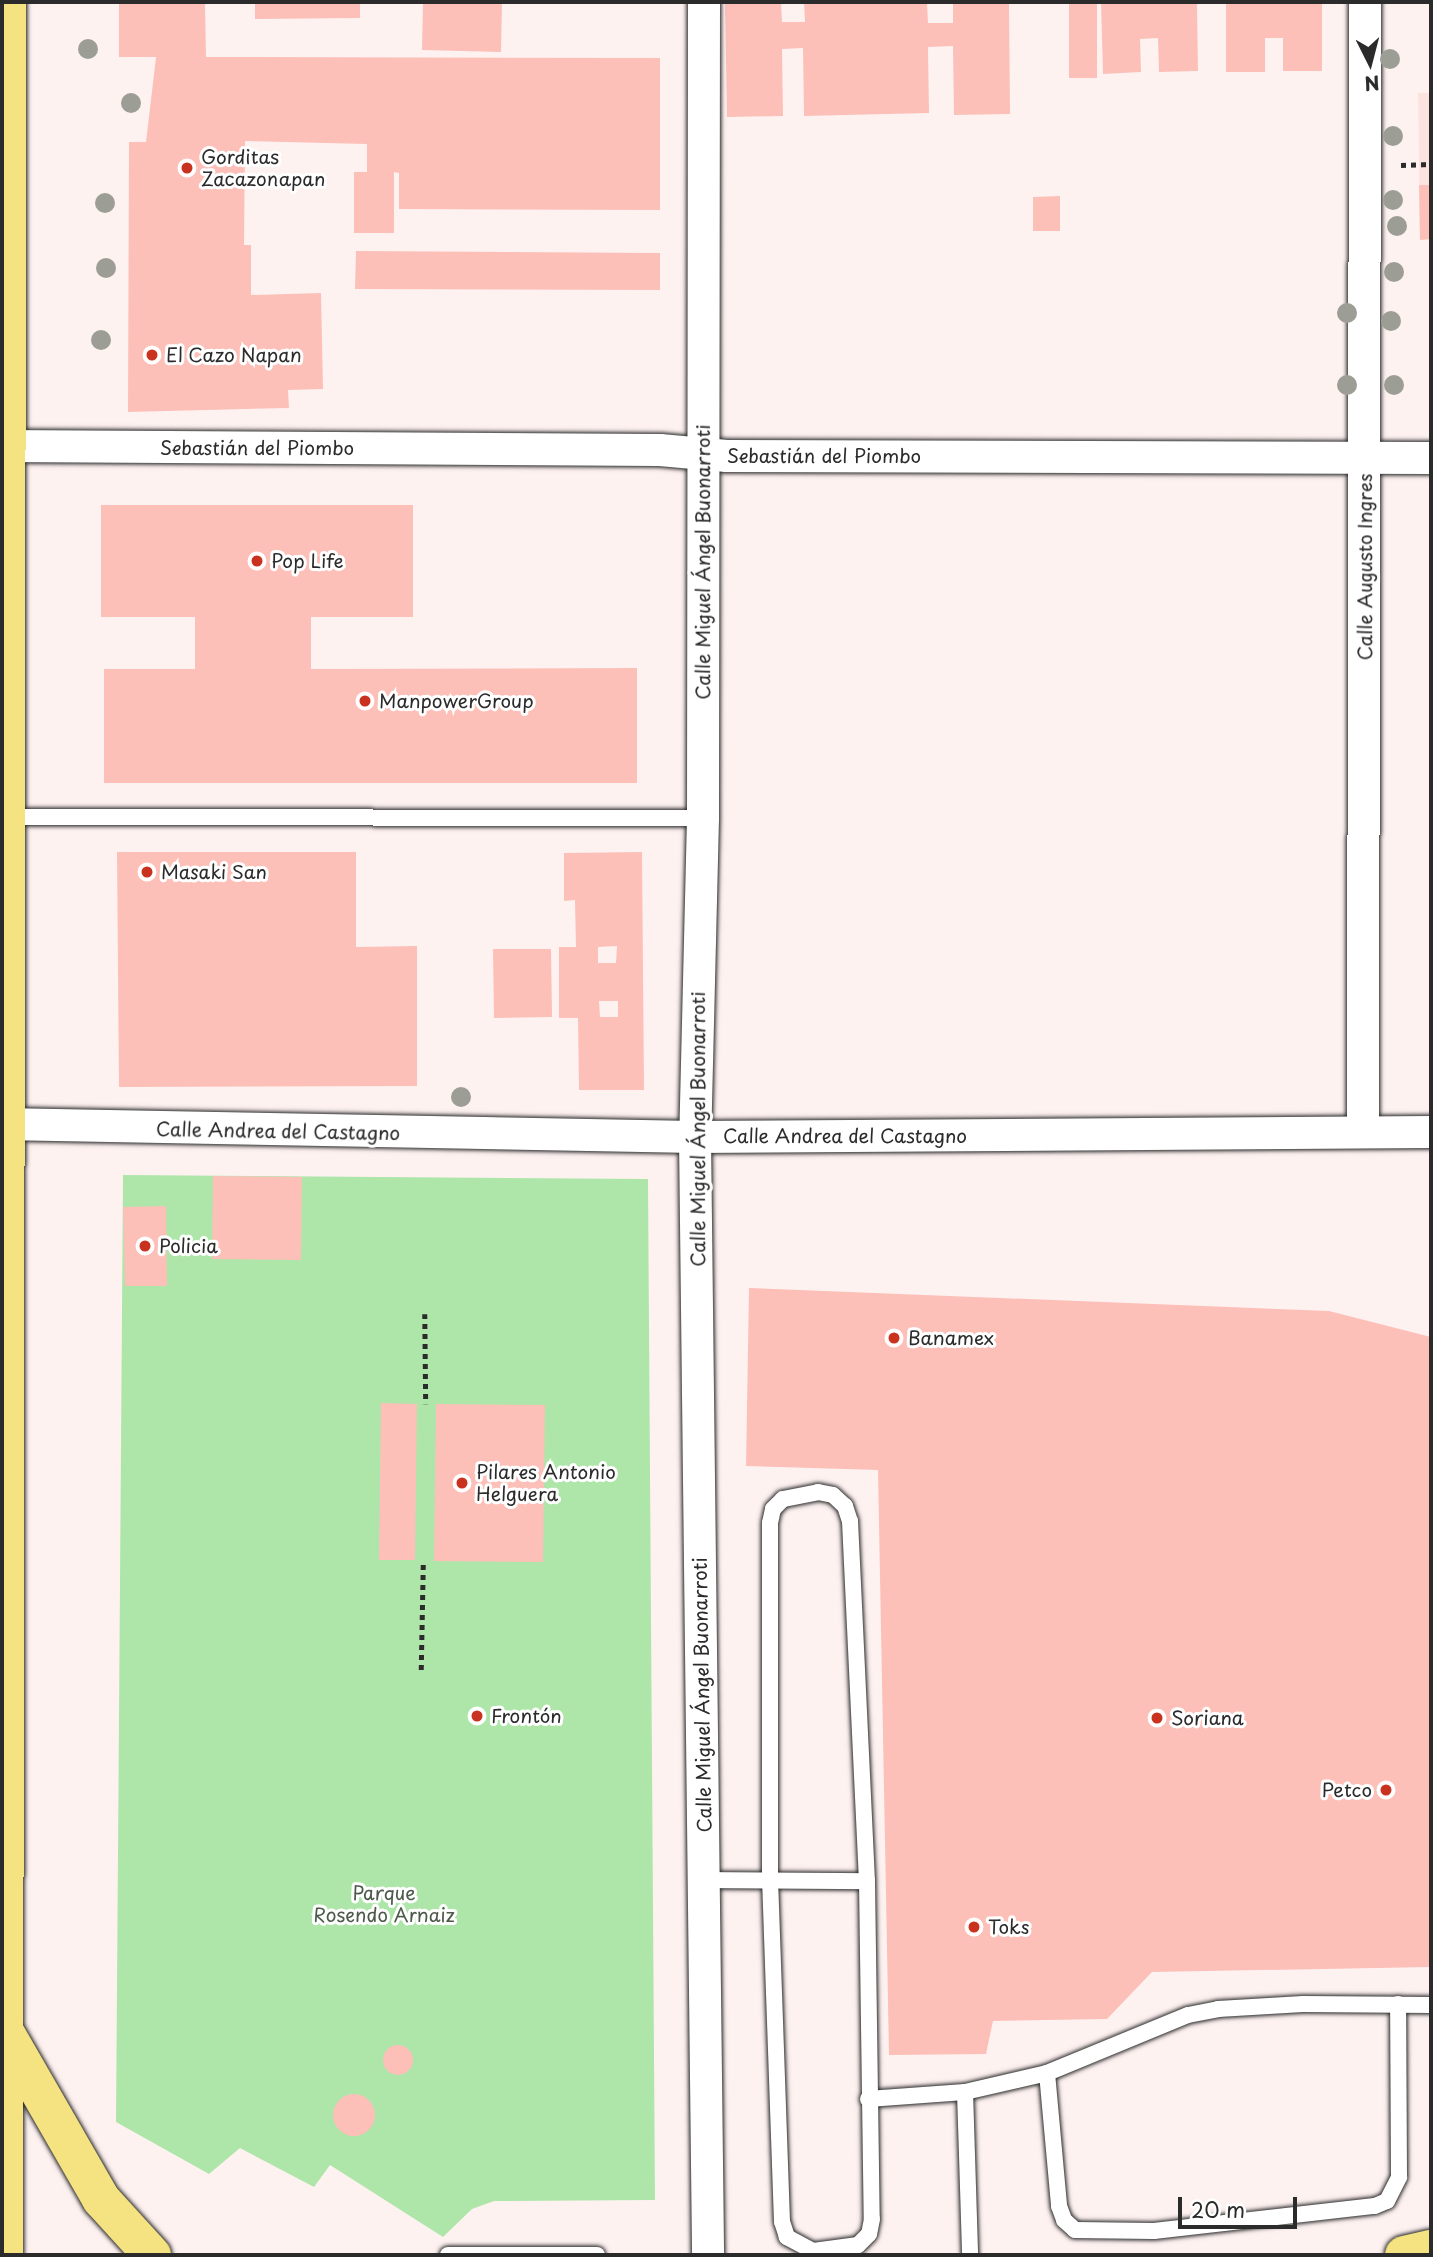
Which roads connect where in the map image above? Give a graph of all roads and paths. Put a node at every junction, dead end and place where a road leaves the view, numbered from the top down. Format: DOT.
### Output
graph roads {
  1 [pos="7,2"];
  2 [pos="704,2"];
  3 [pos="1365,2"];
  4 [pos="4,446"];
  5 [pos="703,453"];
  6 [pos="1366,458"];
  7 [pos="1431,458"];
  8 [pos="6,817"];
  9 [pos="703,818"];
  10 [pos="4,1124"];
  11 [pos="1363,1132"];
  12 [pos="1431,1132"];
  13 [pos="695,1137"];
  14 [pos="425,1314"];
  15 [pos="426,1404"];
  16 [pos="4,1535"];
  17 [pos="423,1561"];
  18 [pos="421,1670"];
  19 [pos="3,1679"];
  20 [pos="3,1734"];
  21 [pos="3,1822"];
  22 [pos="705,1880"];
  23 [pos="770,1881"];
  24 [pos="866,1881"];
  25 [pos="1398,2004"];
  26 [pos="1431,2005"];
  27 [pos="3,2033"];
  28 [pos="1047,2073"];
  29 [pos="965,2092"];
  30 [pos="867,2099"];
  31 [pos="1431,2249"];
  32 [pos="4,2255"];
  33 [pos="152,2255"];
  34 [pos="448,2255"];
  35 [pos="597,2255"];
  36 [pos="708,2255"];
  37 [pos="970,2255"];
  38 [pos="1404,2255"];
  1 -- 4 [label="main road"];
  2 -- 5 [label="street, Calle Miguel Ángel Buonarroti"];
  3 -- 6 [label="street, Calle Augusto Ingres"];
  4 -- 5 [label="street, Sebastián del Piombo"];
  4 -- 8 [label="main road"];
  5 -- 6 [label="street, Sebastián del Piombo"];
  5 -- 9 [label="street, Calle Miguel Ángel Buonarroti"];
  6 -- 7 [label="street, Sebastián del Piombo"];
  6 -- 11 [label="street, Calle Augusto Ingres"];
  8 -- 9 [label="lane"];
  8 -- 10 [label="main road"];
  9 -- 13 [label="street, Calle Miguel Ángel Buonarroti"];
  10 -- 13 [label="street, Calle Andrea del Castagno"];
  10 -- 16 [label="main road"];
  11 -- 12 [label="street, Calle Andrea del Castagno"];
  11 -- 13 [label="street, Calle Andrea del Castagno"];
  13 -- 22 [label="street, Calle Miguel Ángel Buonarroti"];
  14 -- 15 [label="path"];
  16 -- 19 [label="main road"];
  17 -- 18 [label="path"];
  19 -- 20 [label="main road"];
  20 -- 21 [label="main road"];
  21 -- 27 [label="main road"];
  22 -- 23 [label="lane"];
  22 -- 36 [label="street, Calle Miguel Ángel Buonarroti"];
  23 -- 24 [label="lane"];
  23 -- 24 [label="lane"];
  23 -- 30 [label="lane"];
  24 -- 30 [label="lane"];
  25 -- 26 [label="lane"];
  25 -- 28 [label="lane"];
  25 -- 28 [label="lane"];
  27 -- 32 [label="main road"];
  27 -- 33 [label="main road"];
  28 -- 29 [label="lane"];
  29 -- 30 [label="lane"];
  29 -- 37 [label="lane"];
  31 -- 38 [label="main road"];
  34 -- 35 [label="lane"];
}
